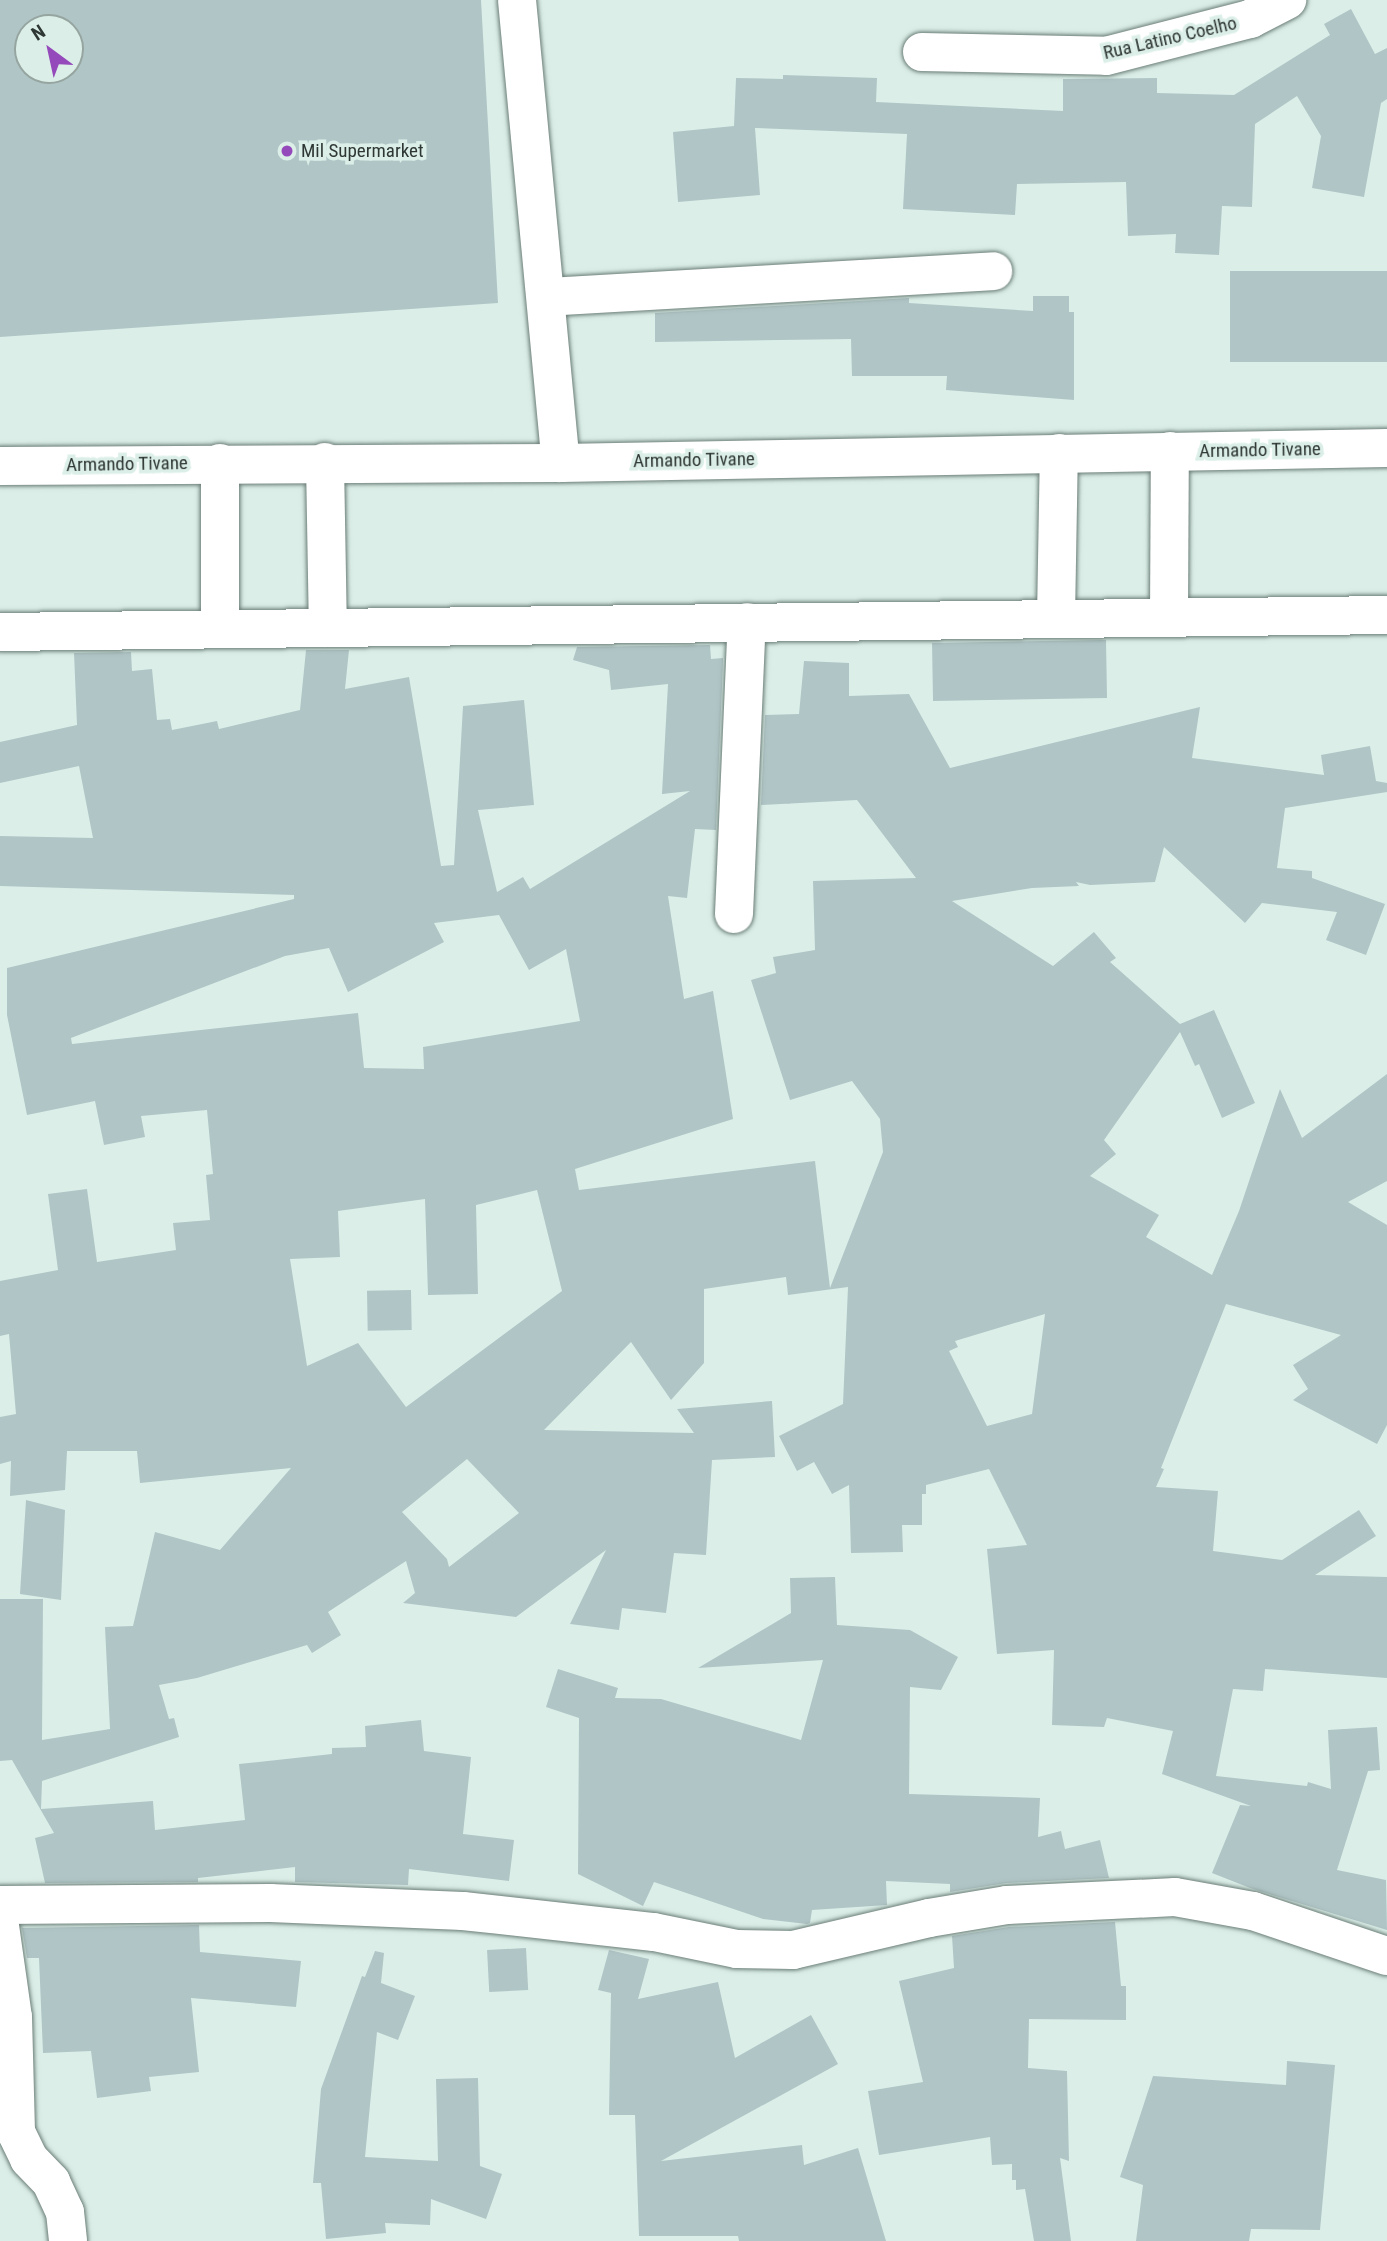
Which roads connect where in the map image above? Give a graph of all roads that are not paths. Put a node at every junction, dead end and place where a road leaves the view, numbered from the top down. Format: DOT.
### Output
graph roads {
  1 [pos="517,0"];
  2 [pos="1287,0"];
  3 [pos="1245,10"];
  4 [pos="922,52"];
  5 [pos="993,271"];
  6 [pos="546,297"];
  7 [pos="1387,448"];
  8 [pos="1170,452"];
  9 [pos="1059,453"];
  10 [pos="325,462"];
  11 [pos="220,463"];
  12 [pos="561,463"];
  13 [pos="0,466"];
  14 [pos="1387,615"];
  15 [pos="1169,617"];
  16 [pos="1056,618"];
  17 [pos="747,622"];
  18 [pos="328,628"];
  19 [pos="220,629"];
  20 [pos="0,632"];
  21 [pos="734,914"];
  22 [pos="0,1905"];
  23 [pos="0,1926"];
  24 [pos="1387,1956"];
  25 [pos="68,2241"];
  1 -- 6 [label="street"];
  2 -- 3 [label="street, Rua Latino Coelho"];
  3 -- 4 [label="street, Rua Latino Coelho"];
  5 -- 6 [label="street"];
  6 -- 12 [label="street"];
  7 -- 8 [label="street, Armando Tivane"];
  8 -- 9 [label="street, Armando Tivane"];
  8 -- 15 [label="street"];
  9 -- 12 [label="street, Armando Tivane"];
  9 -- 16 [label="street"];
  10 -- 11 [label="street, Armando Tivane"];
  10 -- 12 [label="street, Armando Tivane"];
  10 -- 18 [label="street"];
  11 -- 13 [label="street, Armando Tivane"];
  11 -- 19 [label="street"];
  14 -- 15 [label="street"];
  15 -- 16 [label="street"];
  16 -- 17 [label="street"];
  17 -- 18 [label="street"];
  17 -- 21 [label="street"];
  18 -- 19 [label="street"];
  19 -- 20 [label="street"];
  22 -- 24 [label="street"];
  23 -- 25 [label="street"];
}
